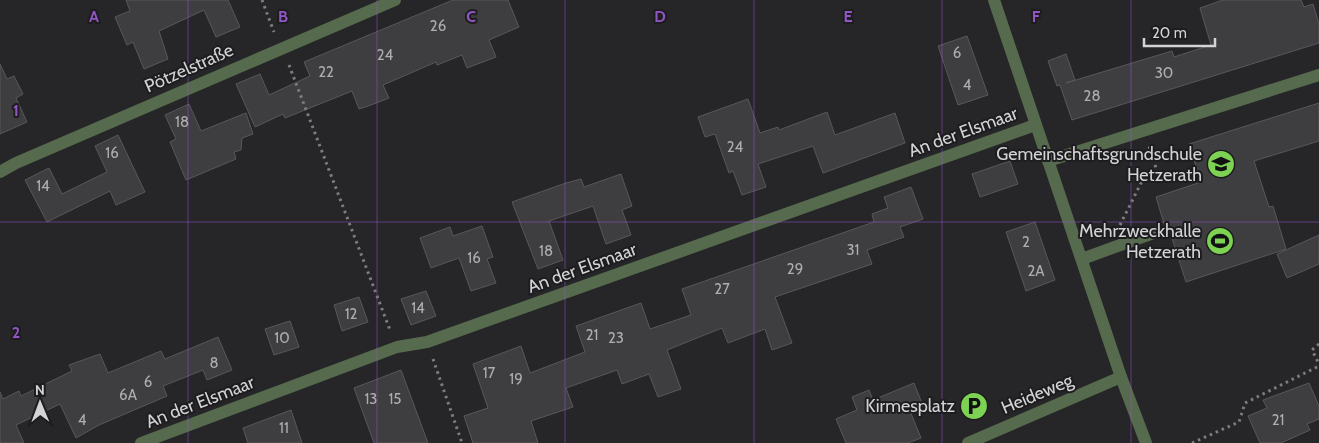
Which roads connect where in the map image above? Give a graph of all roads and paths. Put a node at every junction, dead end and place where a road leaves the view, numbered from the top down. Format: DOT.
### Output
graph roads {
  1 [pos="262,0"];
  2 [pos="395,0"];
  3 [pos="994,0"];
  4 [pos="282,47"];
  5 [pos="1319,75"];
  6 [pos="1035,125"];
  7 [pos="1144,132"];
  8 [pos="1048,161"];
  9 [pos="0,172"];
  10 [pos="1156,232"];
  11 [pos="1119,244"];
  12 [pos="1082,259"];
  13 [pos="427,342"];
  14 [pos="1319,344"];
  15 [pos="397,347"];
  16 [pos="1319,365"];
  17 [pos="1120,377"];
  18 [pos="141,443"];
  19 [pos="462,443"];
  20 [pos="968,443"];
  21 [pos="1146,443"];
  22 [pos="1192,443"];
  1 -- 4 [label="path"];
  2 -- 4 [label="street, Pötzelstraße"];
  3 -- 6 [label="street"];
  4 -- 9 [label="street, Pötzelstraße"];
  4 -- 15 [label="path"];
  5 -- 7 [label="street"];
  6 -- 8 [label="street"];
  6 -- 13 [label="street, An der Elsmaar"];
  7 -- 8 [label="street"];
  7 -- 11 [label="path"];
  8 -- 12 [label="street"];
  10 -- 11 [label="street"];
  11 -- 12 [label="street"];
  12 -- 17 [label="street"];
  13 -- 15 [label="street, An der Elsmaar"];
  13 -- 19 [label="path"];
  14 -- 16 [label="path"];
  15 -- 18 [label="street, An der Elsmaar"];
  16 -- 22 [label="path"];
  17 -- 20 [label="street, Heideweg"];
  17 -- 21 [label="street"];
}
